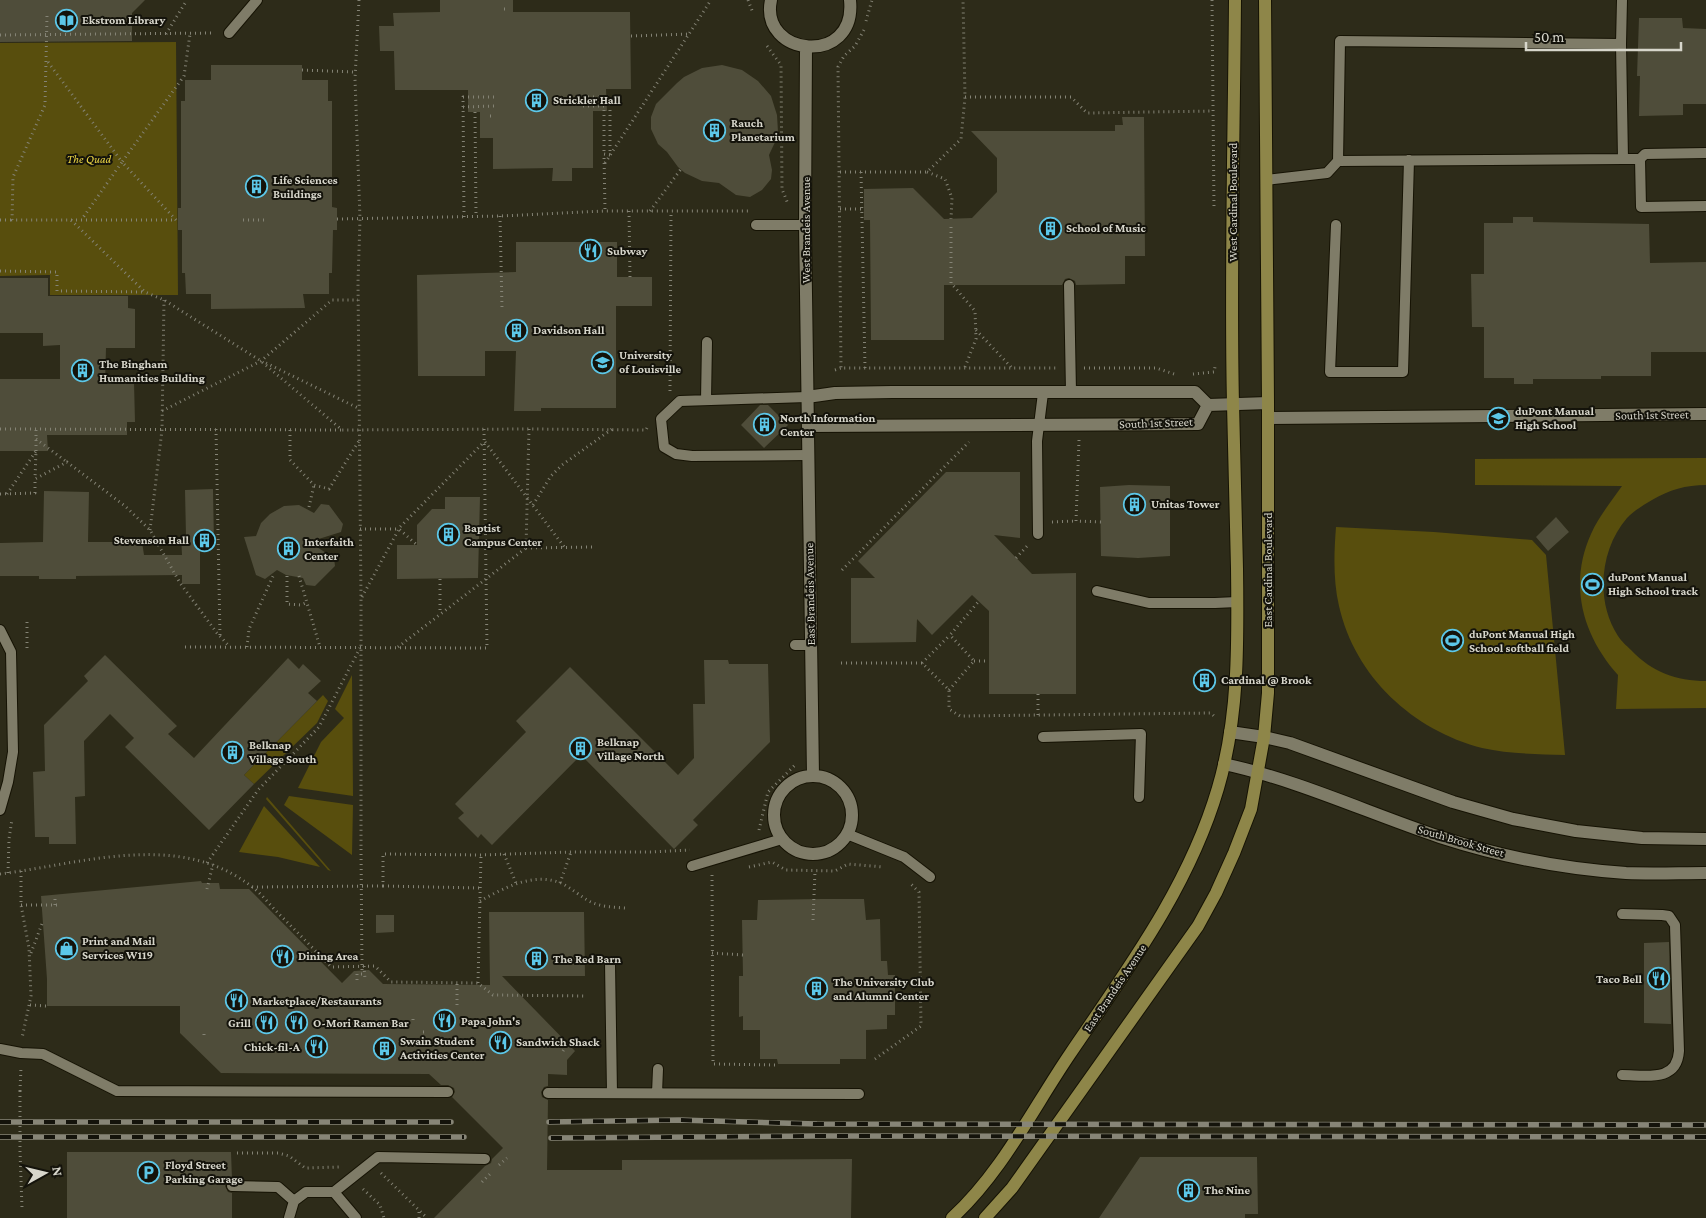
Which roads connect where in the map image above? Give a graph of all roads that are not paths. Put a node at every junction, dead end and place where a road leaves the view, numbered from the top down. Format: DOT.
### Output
graph roads {
  1 [pos="256,0"];
  2 [pos="771,0"];
  3 [pos="850,0"];
  4 [pos="1235,0"];
  5 [pos="1265,0"];
  6 [pos="1622,0"];
  7 [pos="228,33"];
  8 [pos="1621,44"];
  9 [pos="806,47"];
  10 [pos="1706,153"];
  11 [pos="1643,156"];
  12 [pos="1623,159"];
  13 [pos="1409,160"];
  14 [pos="1338,161"];
  15 [pos="1266,180"];
  16 [pos="1706,206"];
  17 [pos="756,225"];
  18 [pos="805,225"];
  19 [pos="1336,225"];
  20 [pos="1069,285"];
  21 [pos="707,342"];
  22 [pos="1071,392"];
  23 [pos="1043,393"];
  24 [pos="808,397"];
  25 [pos="706,400"];
  26 [pos="1268,403"];
  27 [pos="1233,404"];
  28 [pos="1208,405"];
  29 [pos="808,412"];
  30 [pos="1706,414"];
  31 [pos="1268,418"];
  32 [pos="808,426"];
  33 [pos="1038,426"];
  34 [pos="808,455"];
  35 [pos="1038,534"];
  36 [pos="1097,591"];
  37 [pos="1237,602"];
  38 [pos="0,630"];
  39 [pos="795,645"];
  40 [pos="811,645"];
  41 [pos="1230,732"];
  42 [pos="1043,737"];
  43 [pos="1264,737"];
  44 [pos="1224,764"];
  45 [pos="1257,771"];
  46 [pos="813,776"];
  47 [pos="1139,797"];
  48 [pos="0,810"];
  49 [pos="848,834"];
  50 [pos="782,839"];
  51 [pos="1706,839"];
  52 [pos="692,866"];
  53 [pos="1706,873"];
  54 [pos="930,877"];
  55 [pos="1622,914"];
  56 [pos="610,963"];
  57 [pos="0,1049"];
  58 [pos="658,1070"];
  59 [pos="1622,1075"];
  60 [pos="448,1092"];
  61 [pos="548,1093"];
  62 [pos="612,1093"];
  63 [pos="657,1093"];
  64 [pos="860,1094"];
  65 [pos="485,1159"];
  66 [pos="232,1186"];
  67 [pos="334,1192"];
  68 [pos="294,1201"];
  69 [pos="289,1218"];
  70 [pos="356,1218"];
  71 [pos="952,1218"];
  72 [pos="985,1218"];
  1 -- 7 [label="lane"];
  2 -- 9 [label="street"];
  3 -- 9 [label="street"];
  4 -- 27 [label="main road, West Cardinal Boulevard"];
  5 -- 15 [label="main road"];
  6 -- 8 [label="lane"];
  8 -- 12 [label="lane"];
  8 -- 14 [label="lane"];
  9 -- 18 [label="street, West Brandeis Avenue"];
  10 -- 11 [label="lane"];
  11 -- 12 [label="lane"];
  11 -- 16 [label="lane"];
  12 -- 13 [label="lane"];
  13 -- 14 [label="lane"];
  13 -- 19 [label="lane"];
  14 -- 15 [label="lane"];
  15 -- 26 [label="main road"];
  17 -- 18 [label="lane"];
  18 -- 24 [label="street, West Brandeis Avenue"];
  20 -- 22 [label="lane"];
  21 -- 25 [label="lane"];
  22 -- 23 [label="street, South 1st Street"];
  22 -- 28 [label="street, South 1st Street"];
  23 -- 24 [label="street, South 1st Street"];
  23 -- 33 [label="lane"];
  24 -- 25 [label="lane"];
  24 -- 29 [label="street, West Brandeis Avenue"];
  25 -- 34 [label="lane"];
  26 -- 27 [label="street"];
  26 -- 31 [label="main road, East Cardinal Boulevard"];
  27 -- 28 [label="street"];
  27 -- 37 [label="main road"];
  28 -- 33 [label="street, South 1st Street"];
  29 -- 32 [label="street, East Brandeis Avenue"];
  30 -- 31 [label="street, South 1st Street"];
  31 -- 43 [label="main road, East Cardinal Boulevard"];
  32 -- 33 [label="street, South 1st Street"];
  32 -- 34 [label="street, East Brandeis Avenue"];
  33 -- 35 [label="lane"];
  34 -- 40 [label="street, East Brandeis Avenue"];
  36 -- 37 [label="lane"];
  37 -- 41 [label="main road"];
  38 -- 48 [label="lane"];
  39 -- 40 [label="lane"];
  40 -- 46 [label="street, East Brandeis Avenue"];
  41 -- 43 [label="street"];
  41 -- 44 [label="main road, East Brandeis Avenue"];
  42 -- 47 [label="lane"];
  43 -- 45 [label="main road"];
  43 -- 51 [label="street"];
  44 -- 45 [label="street, South Brook Street"];
  44 -- 71 [label="main road, East Brandeis Avenue"];
  45 -- 53 [label="street, South Brook Street"];
  45 -- 72 [label="main road"];
  46 -- 49 [label="street"];
  46 -- 50 [label="street"];
  49 -- 50 [label="street"];
  49 -- 54 [label="lane"];
  50 -- 52 [label="lane"];
  55 -- 59 [label="lane"];
  56 -- 62 [label="lane"];
  57 -- 60 [label="lane"];
  58 -- 63 [label="lane"];
  61 -- 62 [label="lane"];
  62 -- 63 [label="lane"];
  63 -- 64 [label="lane"];
  65 -- 67 [label="lane"];
  66 -- 68 [label="lane"];
  67 -- 68 [label="lane"];
  67 -- 70 [label="lane"];
  68 -- 69 [label="lane"];
}
